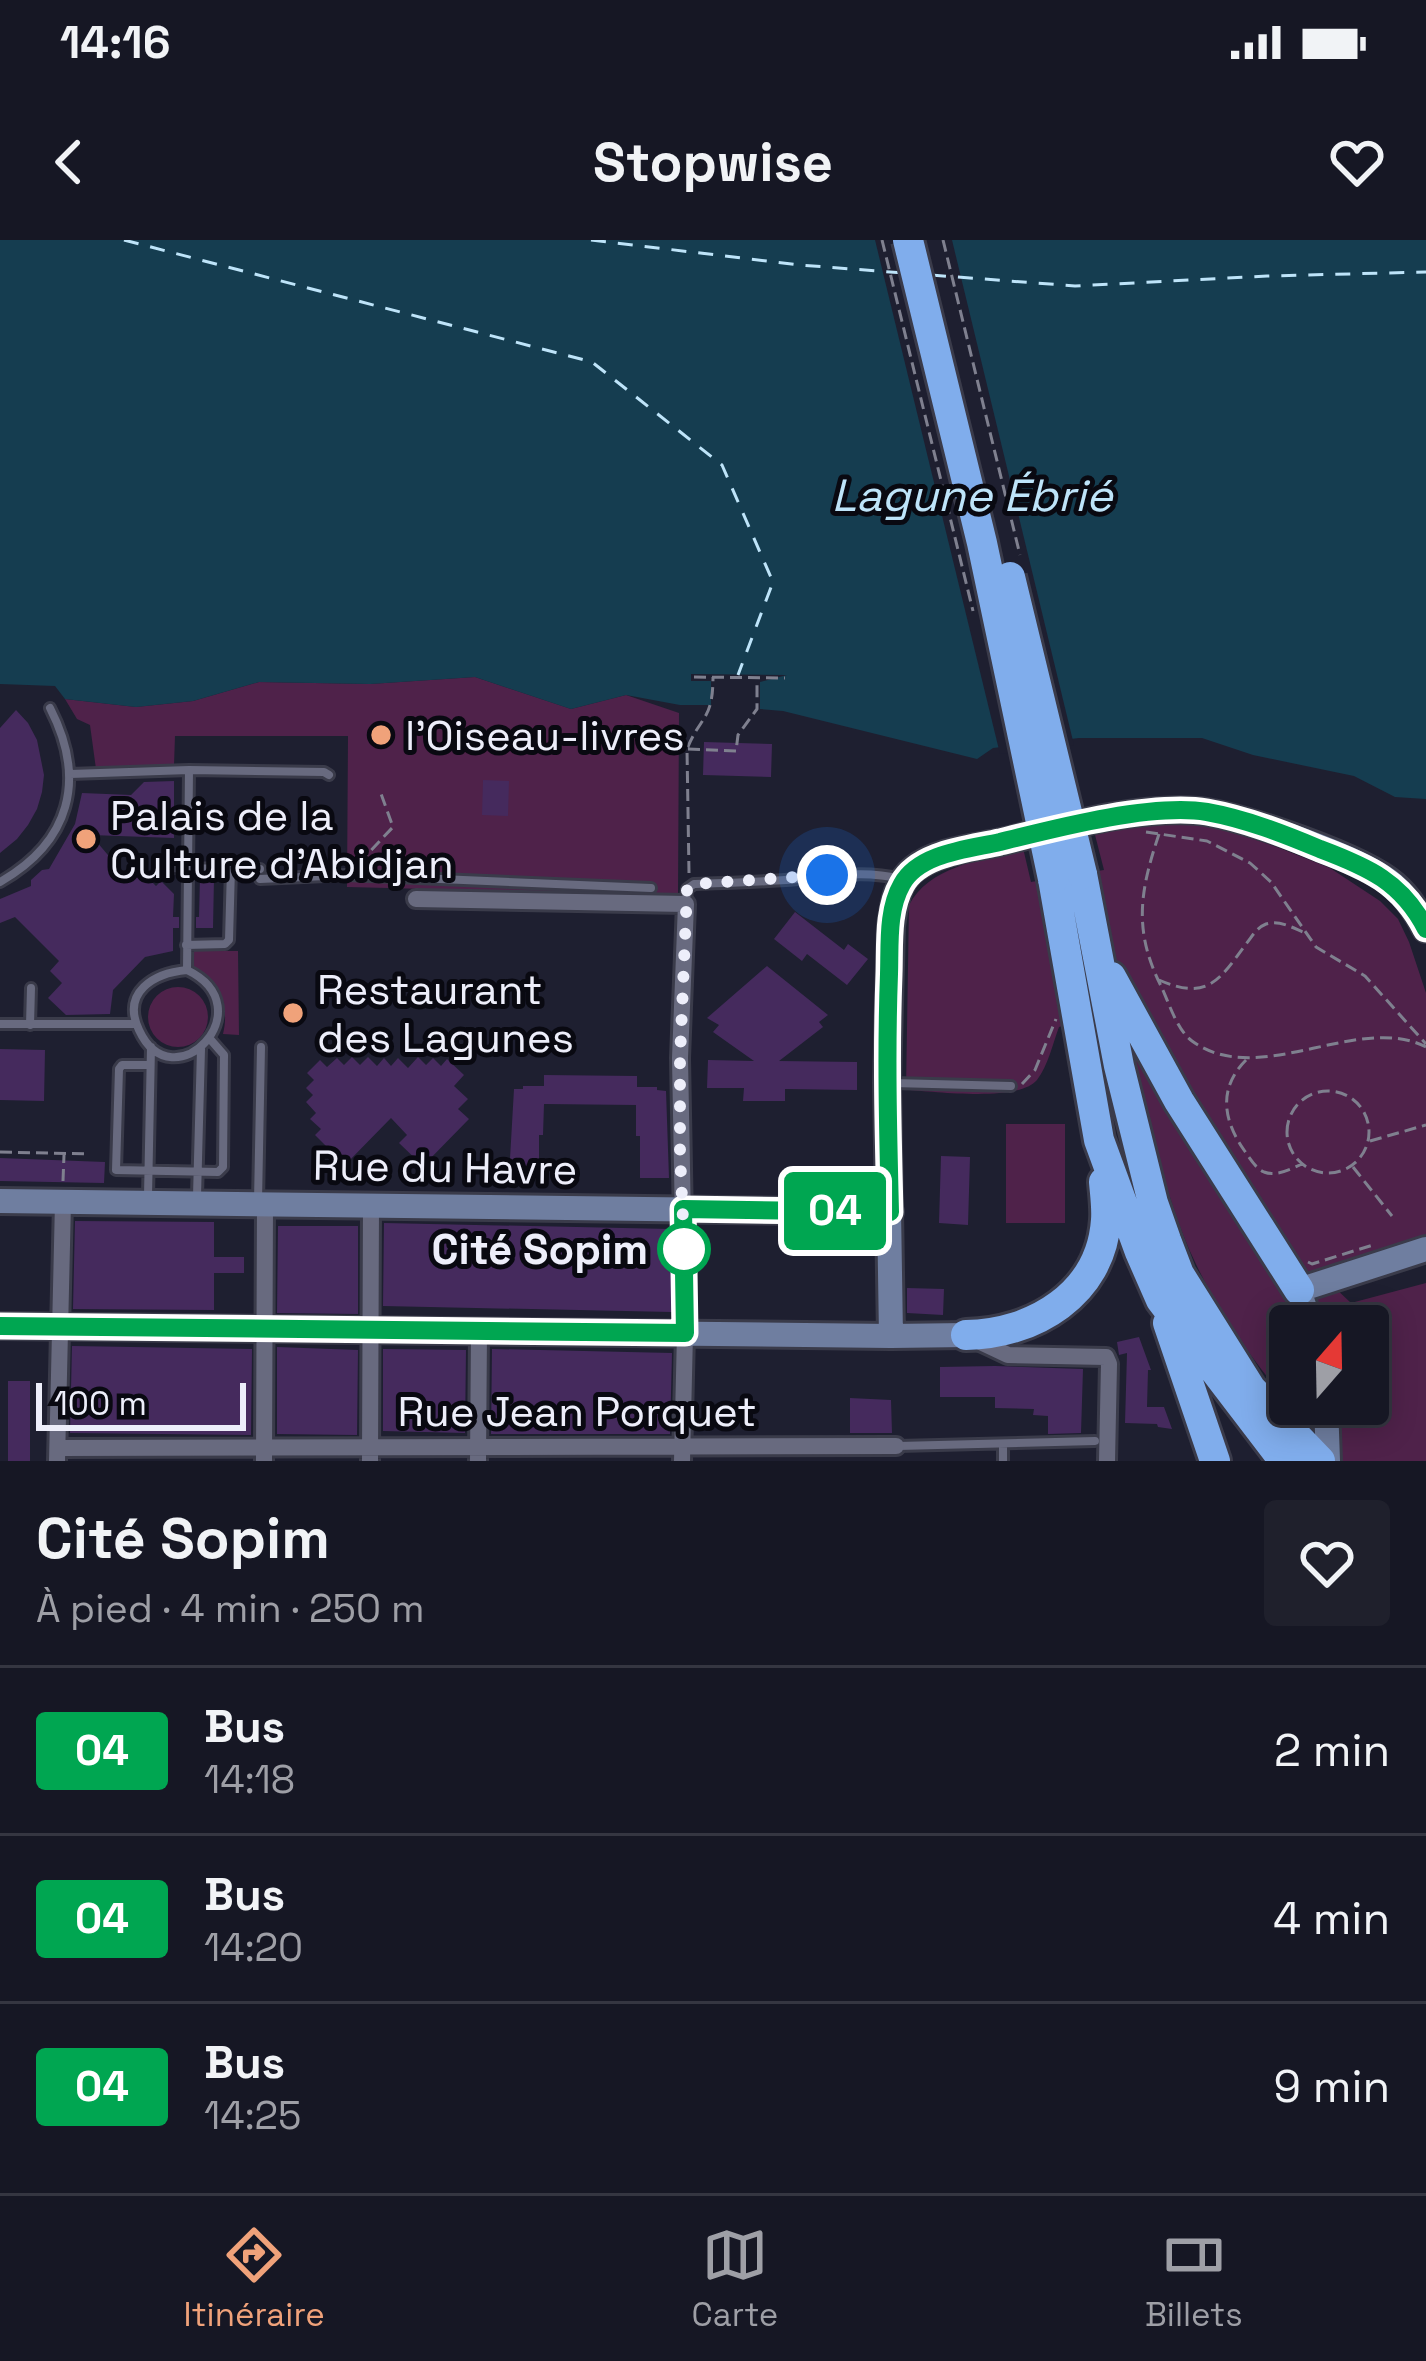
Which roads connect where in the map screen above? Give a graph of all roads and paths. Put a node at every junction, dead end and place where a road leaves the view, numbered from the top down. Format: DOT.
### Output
graph roads {
  1 [pos="882,240"];
  2 [pos="908,240"];
  3 [pos="928,240"];
  4 [pos="943,240"];
  5 [pos="1020,556"];
  6 [pos="977,629"];
  7 [pos="694,677"];
  8 [pos="713,677"];
  9 [pos="757,678"];
  10 [pos="785,678"];
  11 [pos="50,708"];
  12 [pos="687,749"];
  13 [pos="189,770"];
  14 [pos="70,774"];
  15 [pos="329,775"];
  16 [pos="380,791"];
  17 [pos="1142,832"];
  18 [pos="1159,835"];
  19 [pos="159,868"];
  20 [pos="187,868"];
  21 [pos="232,868"];
  22 [pos="347,875"];
  23 [pos="1068,876"];
  24 [pos="903,880"];
  25 [pos="0,882"];
  26 [pos="651,888"];
  27 [pos="687,895"];
  28 [pos="416,898"];
  29 [pos="1426,929"];
  30 [pos="1307,934"];
  31 [pos="1094,938"];
  32 [pos="186,945"];
  33 [pos="187,970"];
  34 [pos="1157,979"];
  35 [pos="31,988"];
  36 [pos="1058,1013"];
  37 [pos="0,1024"];
  38 [pos="136,1024"];
  39 [pos="30,1025"];
  40 [pos="210,1039"];
  41 [pos="1426,1046"];
  42 [pos="151,1047"];
  43 [pos="262,1047"];
  44 [pos="201,1049"];
  45 [pos="1247,1059"];
  46 [pos="150,1065"];
  47 [pos="887,1083"];
  48 [pos="1012,1086"];
  49 [pos="1426,1125"];
  50 [pos="1099,1140"];
  51 [pos="1368,1142"];
  52 [pos="0,1152"];
  53 [pos="64,1153"];
  54 [pos="90,1154"];
  55 [pos="1302,1164"];
  56 [pos="1352,1165"];
  57 [pos="149,1171"];
  58 [pos="198,1172"];
  59 [pos="0,1201"];
  60 [pos="63,1202"];
  61 [pos="148,1203"];
  62 [pos="197,1204"];
  63 [pos="262,1204"];
  64 [pos="371,1205"];
  65 [pos="683,1209"];
  66 [pos="890,1212"];
  67 [pos="1392,1216"];
  68 [pos="1375,1244"];
  69 [pos="1421,1249"];
  70 [pos="1300,1275"];
  71 [pos="1161,1300"];
  72 [pos="1307,1305"];
  73 [pos="0,1326"];
  74 [pos="61,1327"];
  75 [pos="265,1328"];
  76 [pos="370,1330"];
  77 [pos="479,1331"];
  78 [pos="685,1333"];
  79 [pos="966,1335"];
  80 [pos="891,1336"];
  81 [pos="1317,1425"];
  82 [pos="1095,1441"];
  83 [pos="1003,1444"];
  84 [pos="896,1446"];
  85 [pos="264,1454"];
  86 [pos="370,1454"];
  87 [pos="478,1454"];
  88 [pos="57,1455"];
  89 [pos="682,1455"];
  90 [pos="1303,1456"];
  91 [pos="1003,1461"];
  92 [pos="1107,1461"];
  93 [pos="1215,1461"];
  1 -- 6 [label="path, bridge"];
  2 -- 23 [label="highway, bridge"];
  3 -- 23 [label="highway, bridge"];
  4 -- 5 [label="path, bridge"];
  7 -- 8 [label="path"];
  8 -- 9 [label="path"];
  8 -- 12 [label="path"];
  9 -- 10 [label="path"];
  9 -- 12 [label="path"];
  11 -- 14 [label="lane"];
  12 -- 27 [label="path"];
  13 -- 14 [label="lane"];
  13 -- 15 [label="lane"];
  13 -- 20 [label="lane"];
  14 -- 25 [label="lane"];
  16 -- 22 [label="path"];
  17 -- 18 [label="path"];
  18 -- 30 [label="path"];
  18 -- 34 [label="path"];
  19 -- 20 [label="lane"];
  20 -- 21 [label="lane"];
  20 -- 32 [label="lane"];
  21 -- 22 [label="lane"];
  21 -- 32 [label="lane"];
  22 -- 26 [label="lane"];
  23 -- 31 [label="highway"];
  23 -- 50 [label="highway"];
  24 -- 27 [label="lane"];
  24 -- 29 [label="main road"];
  24 -- 47 [label="main road"];
  27 -- 28 [label="street"];
  27 -- 65 [label="street"];
  30 -- 34 [label="path"];
  30 -- 41 [label="path"];
  31 -- 70 [label="highway"];
  31 -- 90 [label="highway"];
  32 -- 33 [label="lane"];
  33 -- 38 [label="lane"];
  33 -- 40 [label="lane"];
  34 -- 45 [label="path"];
  35 -- 39 [label="lane"];
  36 -- 48 [label="path"];
  37 -- 39 [label="lane"];
  38 -- 39 [label="lane"];
  38 -- 42 [label="lane"];
  40 -- 44 [label="lane"];
  40 -- 58 [label="lane"];
  41 -- 45 [label="path"];
  42 -- 44 [label="lane"];
  42 -- 46 [label="lane"];
  43 -- 63 [label="lane"];
  44 -- 58 [label="lane"];
  45 -- 55 [label="path"];
  46 -- 57 [label="lane"];
  46 -- 57 [label="lane"];
  47 -- 48 [label="lane"];
  47 -- 66 [label="main road"];
  49 -- 51 [label="path"];
  50 -- 71 [label="highway"];
  50 -- 79 [label="highway"];
  51 -- 55 [label="path"];
  51 -- 56 [label="path"];
  52 -- 53 [label="path"];
  53 -- 54 [label="path"];
  53 -- 60 [label="path"];
  55 -- 56 [label="path"];
  56 -- 67 [label="path"];
  57 -- 58 [label="lane"];
  57 -- 61 [label="lane"];
  58 -- 62 [label="lane"];
  59 -- 60 [label="main road, Rue du Havre"];
  60 -- 61 [label="main road, Rue du Havre"];
  60 -- 74 [label="street"];
  61 -- 62 [label="main road, Rue du Havre"];
  62 -- 63 [label="main road, Rue du Havre"];
  63 -- 64 [label="main road, Rue du Havre"];
  63 -- 75 [label="street"];
  64 -- 65 [label="main road, Rue du Havre"];
  64 -- 76 [label="street"];
  65 -- 66 [label="main road, Rue du Havre"];
  65 -- 78 [label="street"];
  66 -- 80 [label="main road"];
  68 -- 70 [label="path"];
  69 -- 70 [label="main road"];
  70 -- 72 [label="main road"];
  71 -- 90 [label="highway"];
  71 -- 93 [label="highway"];
  73 -- 74 [label="main road"];
  74 -- 75 [label="main road"];
  74 -- 88 [label="street"];
  75 -- 76 [label="main road"];
  75 -- 85 [label="street"];
  76 -- 77 [label="main road"];
  76 -- 86 [label="street"];
  77 -- 78 [label="main road"];
  77 -- 87 [label="street"];
  78 -- 80 [label="main road"];
  78 -- 89 [label="street"];
  79 -- 80 [label="main road"];
  79 -- 92 [label="street"];
  81 -- 90 [label="main road"];
  82 -- 83 [label="lane, Rue Jean Porquet"];
  83 -- 84 [label="lane, Rue Jean Porquet"];
  83 -- 91 [label="lane"];
  84 -- 89 [label="street, Rue Jean Porquet"];
  85 -- 86 [label="street, Rue Jean Porquet"];
  85 -- 88 [label="street, Rue Jean Porquet"];
  86 -- 87 [label="street, Rue Jean Porquet"];
  87 -- 89 [label="street, Rue Jean Porquet"];
}
